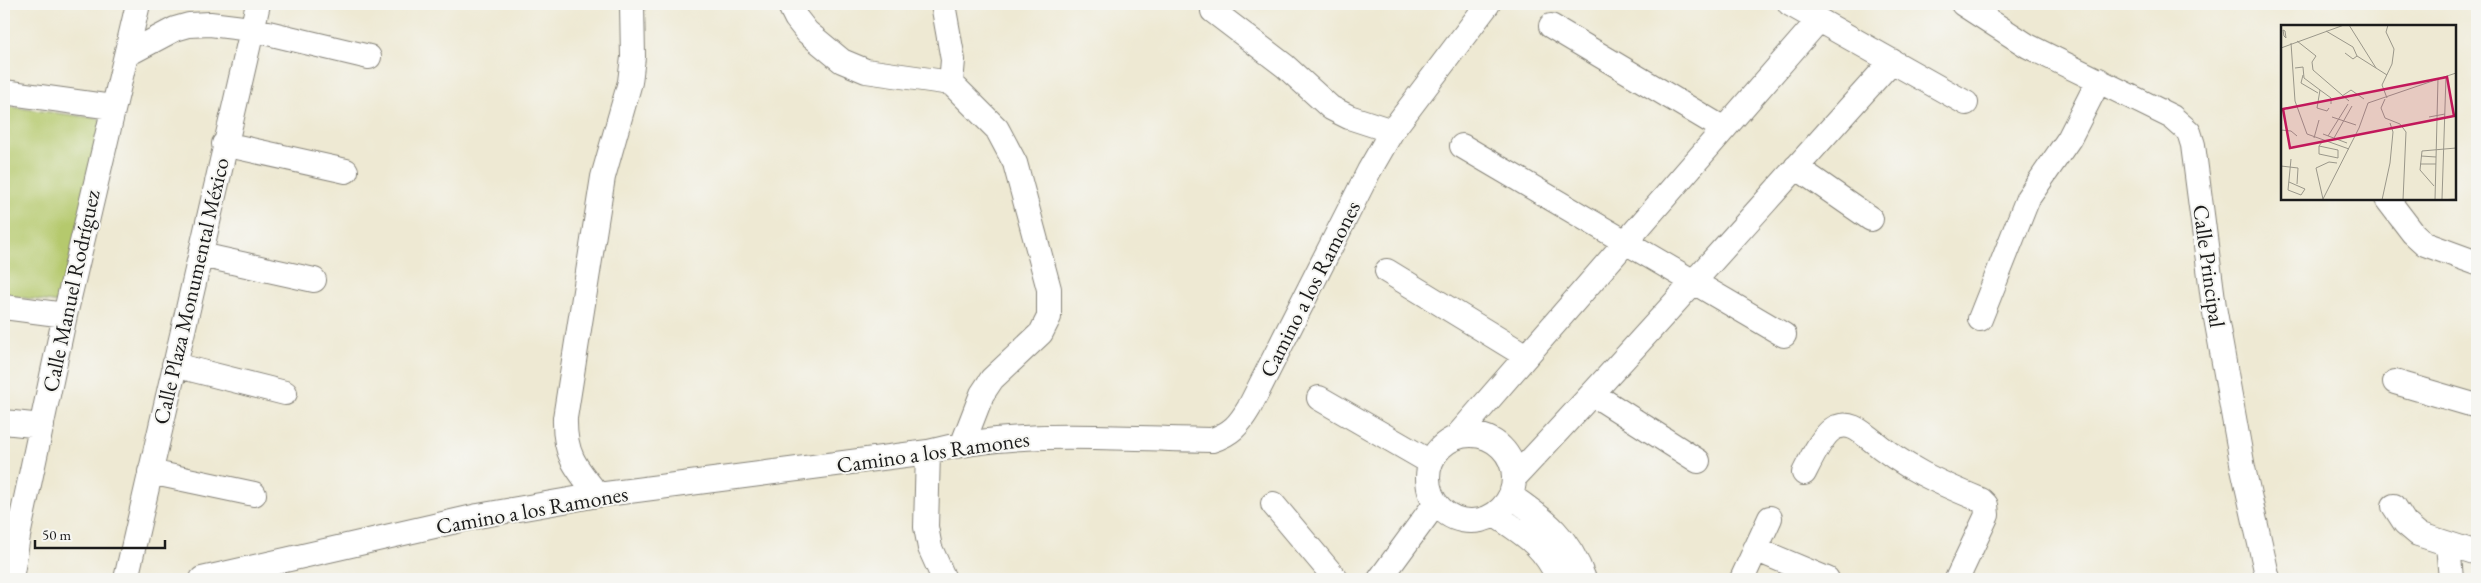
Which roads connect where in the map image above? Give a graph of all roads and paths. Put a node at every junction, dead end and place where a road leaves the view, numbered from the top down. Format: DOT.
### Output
graph roads {
  1 [pos="138,4"];
  2 [pos="258,4"];
  3 [pos="632,4"];
  4 [pos="789,4"];
  5 [pos="943,4"];
  6 [pos="1488,4"];
  7 [pos="1790,4"];
  8 [pos="1963,4"];
  9 [pos="1213,12"];
  10 [pos="1818,21"];
  11 [pos="1551,26"];
  12 [pos="252,29"];
  13 [pos="126,55"];
  14 [pos="369,57"];
  15 [pos="1892,61"];
  16 [pos="2099,80"];
  17 [pos="951,83"];
  18 [pos="4,92"];
  19 [pos="1966,103"];
  20 [pos="112,107"];
  21 [pos="1724,129"];
  22 [pos="1392,131"];
  23 [pos="224,144"];
  24 [pos="1462,146"];
  25 [pos="1796,167"];
  26 [pos="346,171"];
  27 [pos="2388,200"];
  28 [pos="1871,218"];
  29 [pos="1625,242"];
  30 [pos="201,256"];
  31 [pos="2477,263"];
  32 [pos="1387,271"];
  33 [pos="314,280"];
  34 [pos="1692,281"];
  35 [pos="4,307"];
  36 [pos="65,315"];
  37 [pos="1980,319"];
  38 [pos="1784,335"];
  39 [pos="1526,356"];
  40 [pos="174,365"];
  41 [pos="2395,382"];
  42 [pos="285,393"];
  43 [pos="1594,394"];
  44 [pos="1319,398"];
  45 [pos="2477,406"];
  46 [pos="4,422"];
  47 [pos="42,426"];
  48 [pos="1457,436"];
  49 [pos="963,443"];
  50 [pos="928,452"];
  51 [pos="1698,460"];
  52 [pos="1430,462"];
  53 [pos="150,472"];
  54 [pos="1804,472"];
  55 [pos="1513,486"];
  56 [pos="254,494"];
  57 [pos="598,495"];
  58 [pos="1273,504"];
  59 [pos="1435,504"];
  60 [pos="2394,506"];
  61 [pos="1495,515"];
  62 [pos="1770,518"];
  63 [pos="11,535"];
  64 [pos="2448,545"];
  65 [pos="1755,549"];
  66 [pos="2477,553"];
  67 [pos="11,579"];
  68 [pos="126,579"];
  69 [pos="202,579"];
  70 [pos="944,579"];
  71 [pos="1336,579"];
  72 [pos="1380,579"];
  73 [pos="1558,579"];
  74 [pos="1584,579"];
  75 [pos="1742,579"];
  76 [pos="1827,579"];
  77 [pos="1957,579"];
  78 [pos="2268,579"];
  79 [pos="2451,579"];
  1 -- 13 [label="street, Calle Manuel Rodríguez"];
  2 -- 12 [label="street, Calle Plaza Monumental México"];
  3 -- 57 [label="street"];
  4 -- 17 [label="street"];
  5 -- 17 [label="street"];
  6 -- 22 [label="street, Camino a los Ramones"];
  7 -- 10 [label="street"];
  8 -- 16 [label="street, Calle Principal"];
  9 -- 22 [label="street"];
  10 -- 15 [label="street"];
  10 -- 21 [label="street"];
  11 -- 21 [label="street"];
  12 -- 13 [label="street"];
  12 -- 14 [label="street"];
  12 -- 23 [label="street, Calle Plaza Monumental México"];
  13 -- 20 [label="street, Calle Manuel Rodríguez"];
  15 -- 19 [label="street"];
  15 -- 25 [label="street"];
  16 -- 37 [label="street"];
  16 -- 78 [label="street, Calle Principal"];
  17 -- 49 [label="street"];
  18 -- 20 [label="street"];
  20 -- 36 [label="street, Calle Manuel Rodríguez"];
  21 -- 29 [label="street"];
  22 -- 49 [label="street, Camino a los Ramones"];
  23 -- 26 [label="street"];
  23 -- 30 [label="street, Calle Plaza Monumental México"];
  24 -- 29 [label="street"];
  25 -- 28 [label="street"];
  25 -- 34 [label="street"];
  27 -- 31 [label="street"];
  29 -- 34 [label="street"];
  29 -- 39 [label="street"];
  30 -- 33 [label="street"];
  30 -- 40 [label="street, Calle Plaza Monumental México"];
  32 -- 39 [label="street"];
  34 -- 38 [label="street"];
  34 -- 43 [label="street"];
  35 -- 36 [label="street"];
  36 -- 47 [label="street, Calle Manuel Rodríguez"];
  39 -- 48 [label="street"];
  40 -- 42 [label="street"];
  40 -- 53 [label="street, Calle Plaza Monumental México"];
  41 -- 45 [label="street"];
  43 -- 51 [label="street"];
  43 -- 55 [label="street"];
  44 -- 52 [label="street"];
  46 -- 47 [label="street"];
  47 -- 63 [label="street, Calle Manuel Rodríguez"];
  48 -- 52 [label="street"];
  48 -- 55 [label="street"];
  49 -- 50 [label="street, Camino a los Ramones"];
  50 -- 57 [label="street, Camino a los Ramones"];
  50 -- 70 [label="street"];
  52 -- 59 [label="street"];
  53 -- 56 [label="street"];
  53 -- 68 [label="street, Calle Plaza Monumental México"];
  54 -- 77 [label="street"];
  55 -- 61 [label="street"];
  55 -- 74 [label="street"];
  57 -- 69 [label="street, Camino a los Ramones"];
  58 -- 71 [label="street"];
  59 -- 61 [label="street"];
  59 -- 72 [label="street"];
  60 -- 64 [label="street"];
  61 -- 73 [label="street"];
  62 -- 65 [label="street"];
  63 -- 67 [label="street, Calle Manuel Rodríguez"];
  64 -- 66 [label="street"];
  64 -- 79 [label="street"];
  65 -- 75 [label="street"];
  65 -- 76 [label="street"];
}
